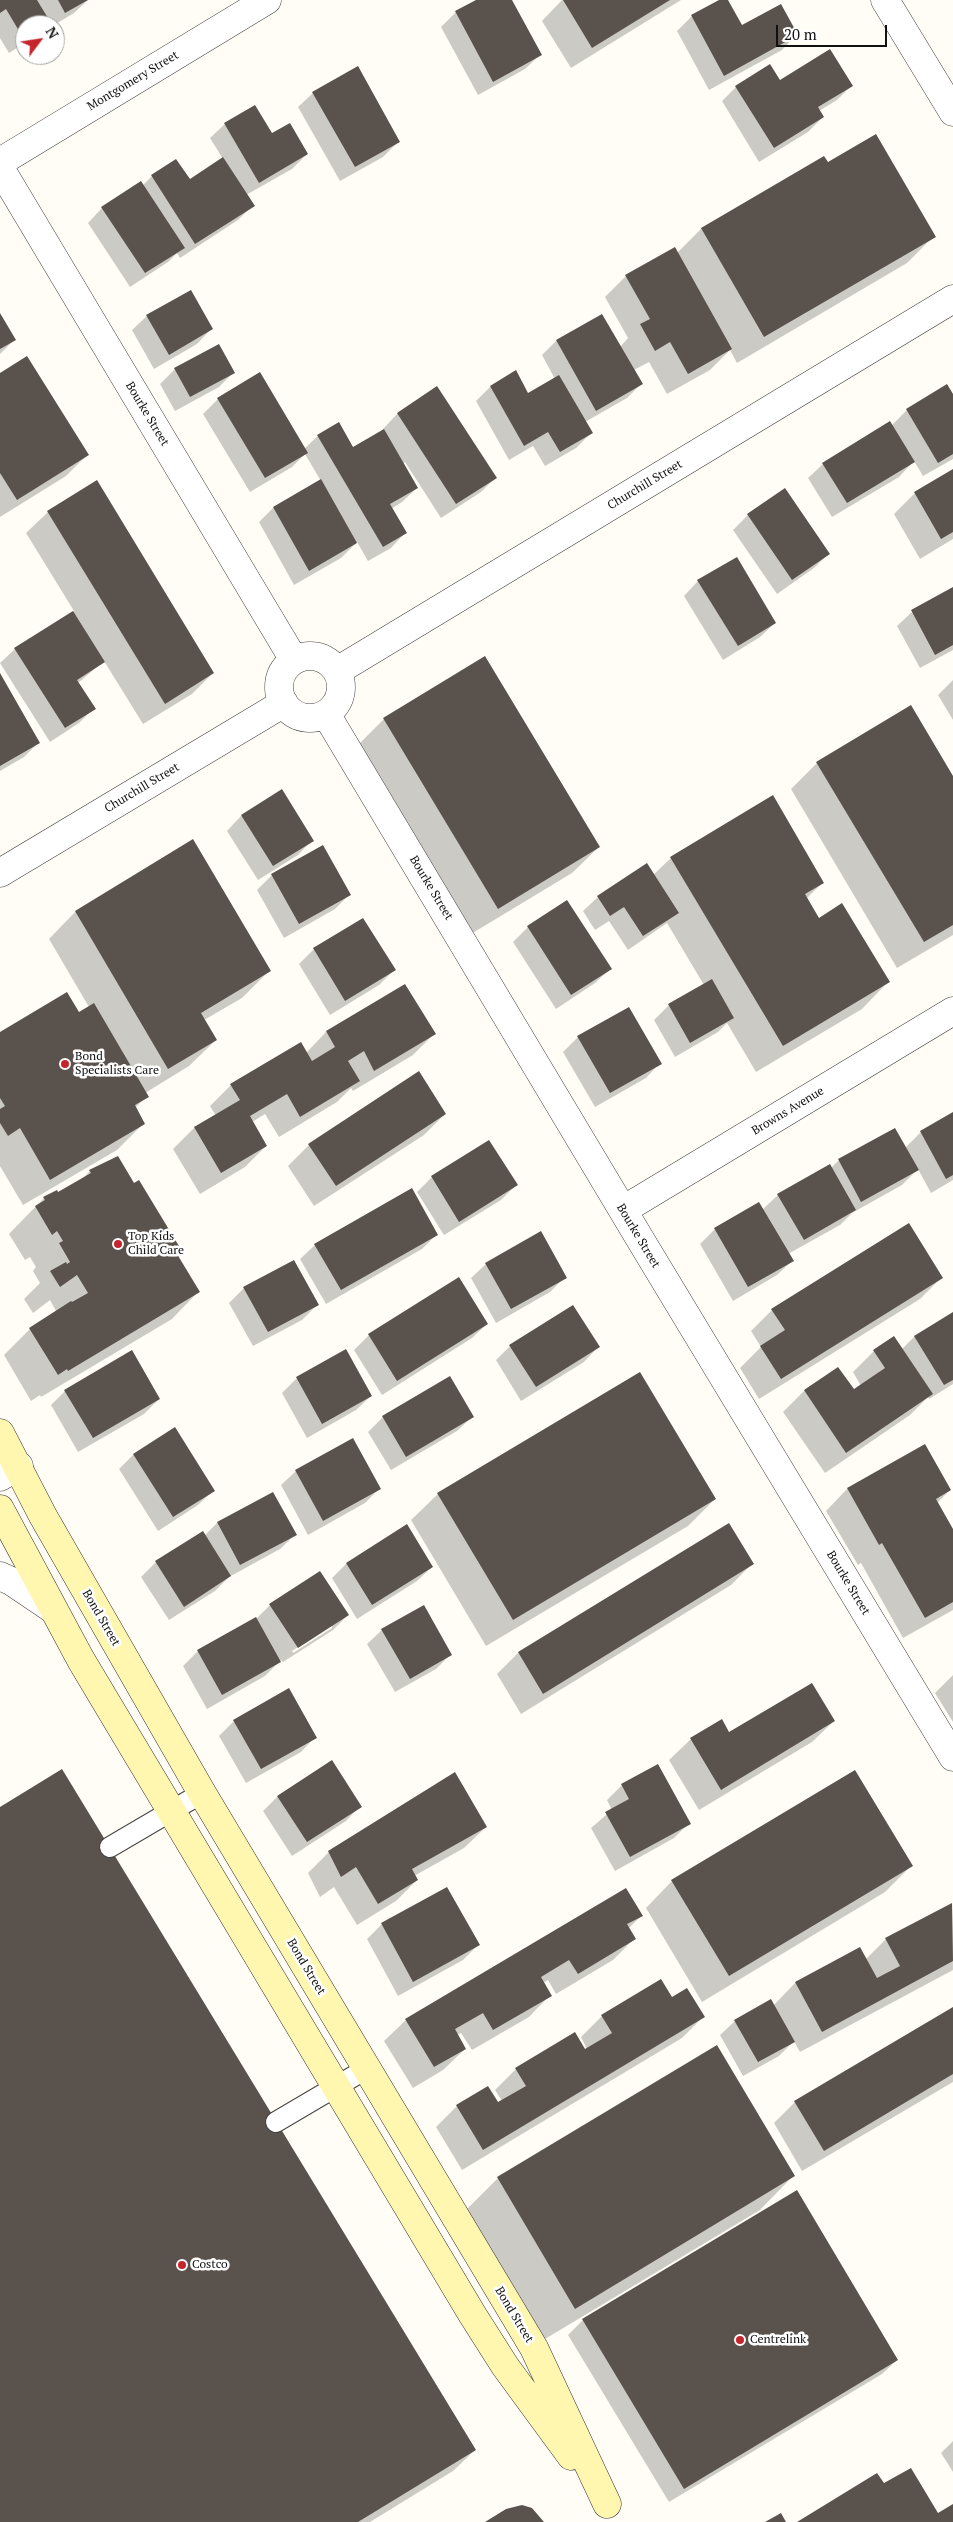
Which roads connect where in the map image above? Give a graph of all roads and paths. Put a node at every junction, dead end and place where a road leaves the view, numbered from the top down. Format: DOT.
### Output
graph roads {
  1 [pos="267,0"];
  2 [pos="885,0"];
  3 [pos="953,112"];
  4 [pos="0,162"];
  5 [pos="0,168"];
  6 [pos="953,299"];
  7 [pos="294,660"];
  8 [pos="337,671"];
  9 [pos="284,703"];
  10 [pos="326,714"];
  11 [pos="0,873"];
  12 [pos="953,1011"];
  13 [pos="623,1210"];
  14 [pos="0,1433"];
  15 [pos="9,1472"];
  16 [pos="0,1509"];
  17 [pos="0,1576"];
  18 [pos="51,1608"];
  19 [pos="953,1757"];
  20 [pos="202,1793"];
  21 [pos="170,1812"];
  22 [pos="110,1847"];
  23 [pos="366,2069"];
  24 [pos="336,2086"];
  25 [pos="276,2122"];
  26 [pos="612,2513"];
  1 -- 4 [label="street, Montgomery Street"];
  2 -- 3 [label="street"];
  5 -- 7 [label="street, Bourke Street"];
  6 -- 8 [label="street, Churchill Street"];
  7 -- 8 [label="street"];
  7 -- 9 [label="street"];
  8 -- 10 [label="street"];
  9 -- 10 [label="street"];
  9 -- 11 [label="street, Churchill Street"];
  10 -- 13 [label="street, Bourke Street"];
  12 -- 13 [label="street, Browns Avenue"];
  13 -- 19 [label="street, Bourke Street"];
  14 -- 15 [label="street, Bond Street"];
  15 -- 20 [label="street, Bond Street"];
  16 -- 18 [label="street, Bond Street"];
  17 -- 18 [label="street"];
  18 -- 21 [label="street, Bond Street"];
  20 -- 21 [label="lane"];
  20 -- 23 [label="street, Bond Street"];
  21 -- 22 [label="lane"];
  21 -- 24 [label="street, Bond Street"];
  23 -- 24 [label="lane"];
  23 -- 26 [label="street, Bond Street"];
  24 -- 25 [label="lane"];
  24 -- 26 [label="street, Bond Street"];
}
